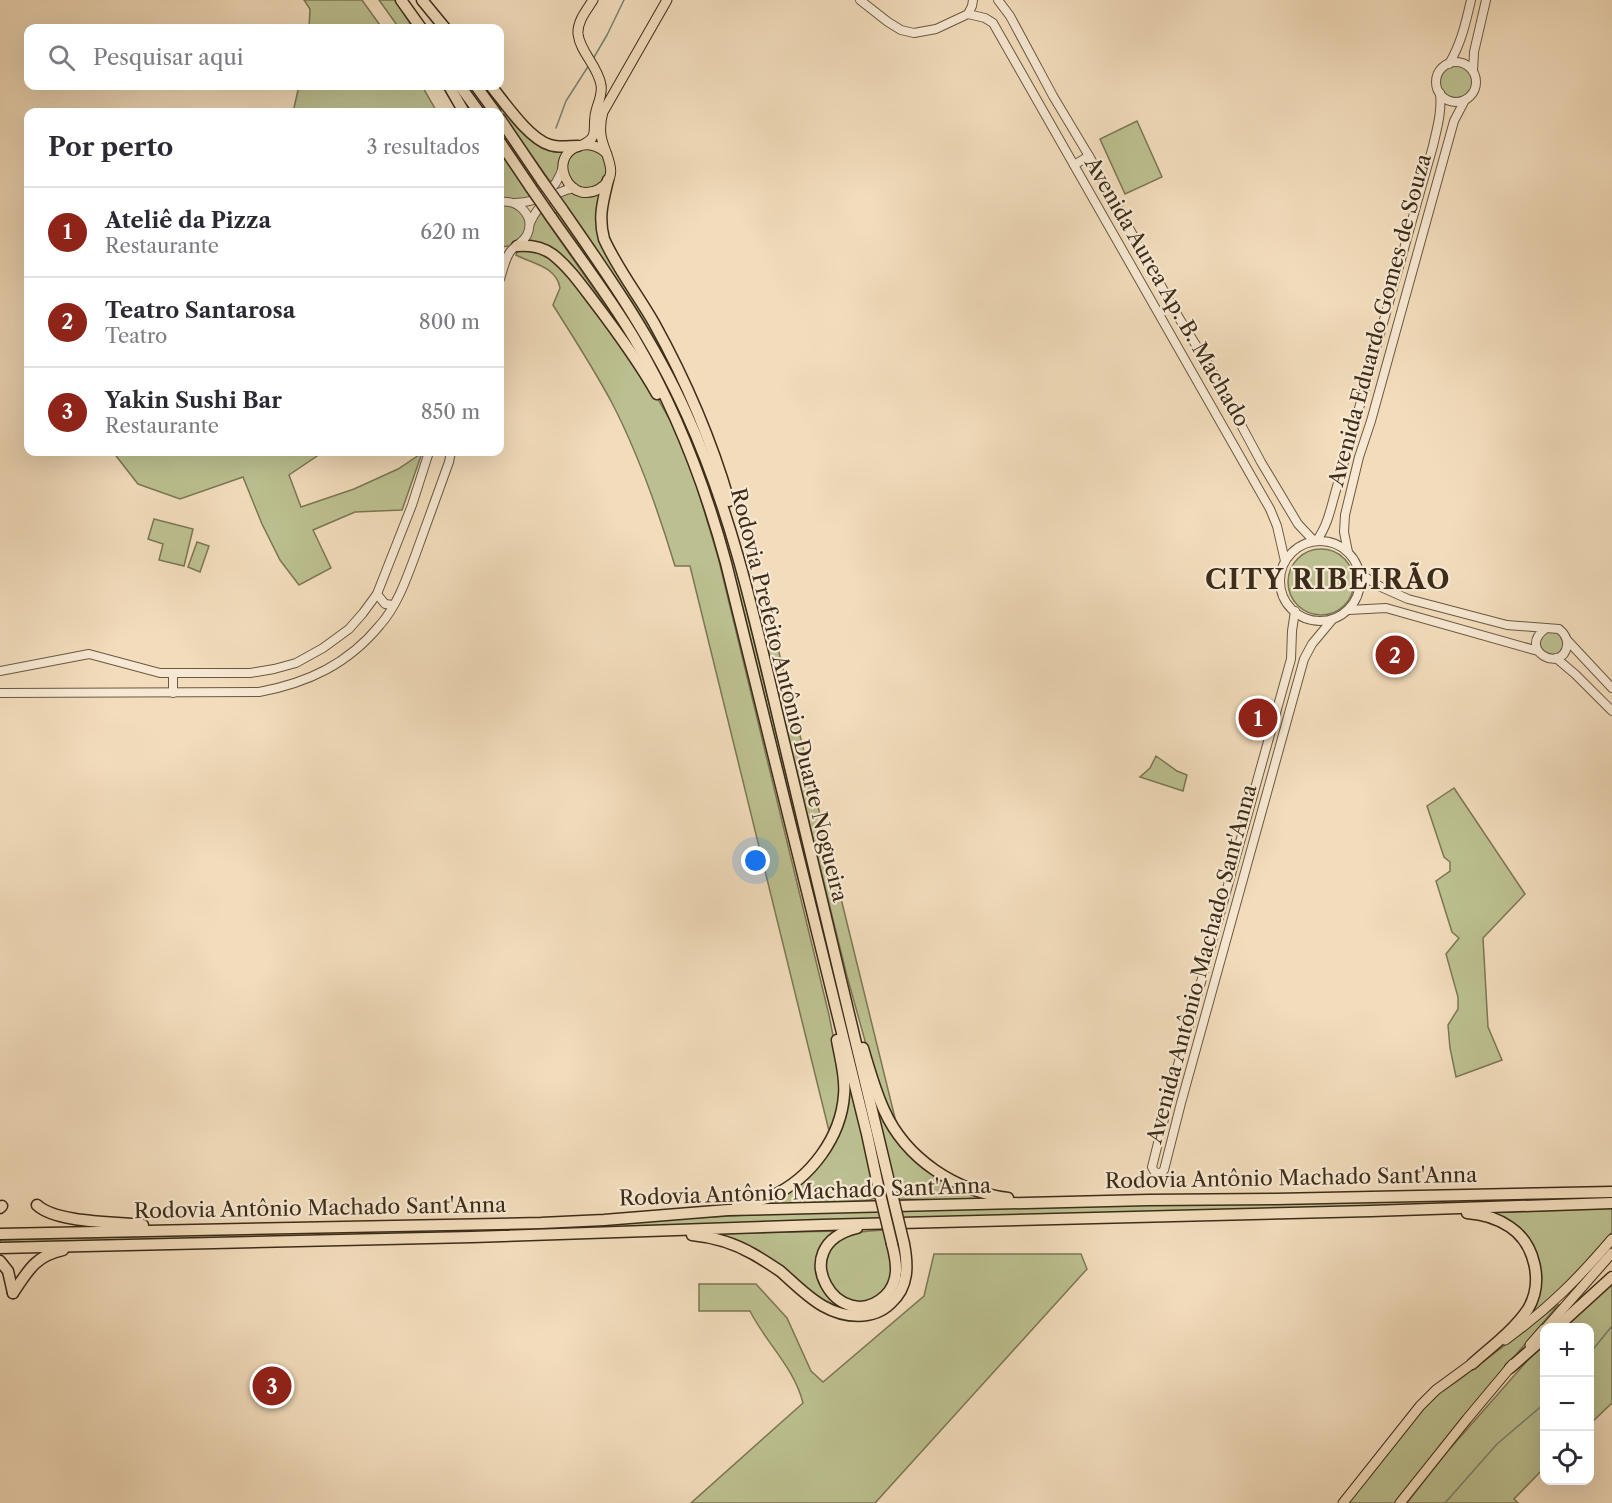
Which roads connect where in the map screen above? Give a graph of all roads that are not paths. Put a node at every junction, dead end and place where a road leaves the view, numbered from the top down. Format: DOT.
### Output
graph roads {
  1 [pos="400,0"];
  2 [pos="417,0"];
  3 [pos="422,0"];
  4 [pos="592,0"];
  5 [pos="667,0"];
  6 [pos="861,0"];
  7 [pos="972,0"];
  8 [pos="998,0"];
  9 [pos="1472,0"];
  10 [pos="1486,0"];
  11 [pos="968,14"];
  12 [pos="416,24"];
  13 [pos="434,24"];
  14 [pos="442,24"];
  15 [pos="1449,64"];
  16 [pos="1473,71"];
  17 [pos="451,90"];
  18 [pos="463,90"];
  19 [pos="479,90"];
  20 [pos="494,90"];
  21 [pos="1440,93"];
  22 [pos="1053,96"];
  23 [pos="1465,100"];
  24 [pos="1039,104"];
  25 [pos="462,108"];
  26 [pos="476,108"];
  27 [pos="492,108"];
  28 [pos="504,125"];
  29 [pos="581,145"];
  30 [pos="504,148"];
  31 [pos="607,154"];
  32 [pos="1089,156"];
  33 [pos="1428,164"];
  34 [pos="1074,165"];
  35 [pos="563,166"];
  36 [pos="1440,168"];
  37 [pos="608,180"];
  38 [pos="574,188"];
  39 [pos="504,202"];
  40 [pos="515,203"];
  41 [pos="529,224"];
  42 [pos="516,247"];
  43 [pos="504,268"];
  44 [pos="1179,318"];
  45 [pos="1166,325"];
  46 [pos="1381,331"];
  47 [pos="1394,334"];
  48 [pos="1347,453"];
  49 [pos="428,456"];
  50 [pos="450,456"];
  51 [pos="1359,457"];
  52 [pos="1262,462"];
  53 [pos="694,464"];
  54 [pos="1248,470"];
  55 [pos="1316,541"];
  56 [pos="1348,552"];
  57 [pos="1285,561"];
  58 [pos="1360,574"];
  59 [pos="377,594"];
  60 [pos="749,599"];
  61 [pos="393,605"];
  62 [pos="1349,610"];
  63 [pos="1448,610"];
  64 [pos="1295,611"];
  65 [pos="1332,620"];
  66 [pos="1444,625"];
  67 [pos="1545,629"];
  68 [pos="1567,640"];
  69 [pos="1538,651"];
  70 [pos="1556,658"];
  71 [pos="0,671"];
  72 [pos="173,674"];
  73 [pos="1612,688"];
  74 [pos="0,693"];
  75 [pos="173,693"];
  76 [pos="1280,702"];
  77 [pos="1291,706"];
  78 [pos="1612,711"];
  79 [pos="1245,827"];
  80 [pos="1256,830"];
  81 [pos="816,877"];
  82 [pos="820,948"];
  83 [pos="1195,1006"];
  84 [pos="1207,1009"];
  85 [pos="1160,1136"];
  86 [pos="1172,1140"];
  87 [pos="1612,1184"];
  88 [pos="1612,1192"];
  89 [pos="1490,1194"];
  90 [pos="1086,1201"];
  91 [pos="1612,1203"];
  92 [pos="37,1205"];
  93 [pos="1371,1211"];
  94 [pos="644,1217"];
  95 [pos="876,1223"];
  96 [pos="173,1230"];
  97 [pos="644,1232"];
  98 [pos="0,1234"];
  99 [pos="1612,1239"];
  100 [pos="83,1245"];
  101 [pos="0,1248"];
  102 [pos="1612,1253"];
  103 [pos="0,1261"];
  104 [pos="1612,1278"];
  105 [pos="1549,1323"];
  106 [pos="1562,1323"];
  107 [pos="1540,1334"];
  108 [pos="1540,1342"];
  109 [pos="1472,1364"];
  110 [pos="1510,1368"];
  111 [pos="1343,1503"];
  112 [pos="1400,1503"];
  1 -- 12 [label="highway"];
  2 -- 13 [label="highway"];
  3 -- 14 [label="highway"];
  4 -- 29 [label="main road"];
  5 -- 31 [label="main road"];
  6 -- 11 [label="street"];
  7 -- 11 [label="street"];
  8 -- 22 [label="street, Avenida Aurea Ap. B. Machado"];
  9 -- 15 [label="street"];
  10 -- 16 [label="street"];
  11 -- 24 [label="street, Avenida Aurea Ap. B. Machado"];
  15 -- 16 [label="street"];
  15 -- 21 [label="street"];
  16 -- 23 [label="street"];
  17 -- 25 [label="highway"];
  18 -- 26 [label="highway"];
  19 -- 27 [label="highway"];
  20 -- 29 [label="highway"];
  21 -- 23 [label="street"];
  21 -- 33 [label="street, Avenida Eduardo Gomes de Souza"];
  22 -- 24 [label="street"];
  22 -- 32 [label="street, Avenida Aurea Ap. B. Machado"];
  23 -- 36 [label="street, Avenida Eduardo Gomes de Souza"];
  24 -- 34 [label="street, Avenida Aurea Ap. B. Machado"];
  28 -- 60 [label="highway, Rodovia Prefeito Antônio Duarte Nogueira, bridge"];
  29 -- 31 [label="main road"];
  29 -- 35 [label="main road"];
  30 -- 53 [label="highway, Rodovia Prefeito Antônio Duarte Nogueira, bridge"];
  31 -- 37 [label="main road"];
  32 -- 34 [label="street"];
  32 -- 44 [label="street, Avenida Aurea Ap. B. Machado"];
  33 -- 36 [label="street"];
  33 -- 46 [label="street, Avenida Eduardo Gomes de Souza"];
  34 -- 45 [label="street, Avenida Aurea Ap. B. Machado"];
  35 -- 38 [label="main road"];
  35 -- 40 [label="street"];
  36 -- 47 [label="street, Avenida Eduardo Gomes de Souza"];
  37 -- 38 [label="main road"];
  37 -- 60 [label="highway"];
  38 -- 41 [label="street"];
  39 -- 40 [label="street"];
  40 -- 41 [label="street"];
  41 -- 42 [label="street"];
  42 -- 43 [label="street"];
  42 -- 53 [label="highway"];
  44 -- 45 [label="street"];
  44 -- 52 [label="street, Avenida Aurea Ap. B. Machado"];
  45 -- 54 [label="street, Avenida Aurea Ap. B. Machado"];
  46 -- 47 [label="street"];
  46 -- 48 [label="street, Avenida Eduardo Gomes de Souza"];
  47 -- 51 [label="street, Avenida Eduardo Gomes de Souza"];
  48 -- 51 [label="street"];
  48 -- 55 [label="street, Avenida Eduardo Gomes de Souza"];
  49 -- 59 [label="street"];
  50 -- 61 [label="street"];
  51 -- 56 [label="street, Avenida Eduardo Gomes de Souza"];
  52 -- 54 [label="street"];
  52 -- 55 [label="street, Avenida Aurea Ap. B. Machado"];
  53 -- 82 [label="highway, Rodovia Prefeito Antônio Duarte Nogueira"];
  54 -- 57 [label="street, Avenida Aurea Ap. B. Machado"];
  55 -- 56 [label="street"];
  55 -- 57 [label="street"];
  56 -- 58 [label="street"];
  57 -- 64 [label="street"];
  58 -- 62 [label="street"];
  58 -- 63 [label="street"];
  59 -- 61 [label="street"];
  59 -- 72 [label="street"];
  60 -- 81 [label="highway, Rodovia Prefeito Antônio Duarte Nogueira"];
  61 -- 75 [label="street"];
  62 -- 65 [label="street"];
  62 -- 66 [label="street"];
  63 -- 66 [label="street"];
  63 -- 67 [label="street"];
  64 -- 65 [label="street"];
  64 -- 76 [label="street, Avenida Antônio Machado Sant'Anna"];
  65 -- 77 [label="street, Avenida Antônio Machado Sant'Anna"];
  66 -- 69 [label="street"];
  67 -- 68 [label="street"];
  67 -- 69 [label="street"];
  68 -- 70 [label="street"];
  68 -- 73 [label="street"];
  69 -- 70 [label="street"];
  70 -- 78 [label="street"];
  71 -- 72 [label="street"];
  72 -- 75 [label="street"];
  74 -- 75 [label="street"];
  76 -- 77 [label="street"];
  76 -- 79 [label="street, Avenida Antônio Machado Sant'Anna"];
  77 -- 80 [label="street, Avenida Antônio Machado Sant'Anna"];
  79 -- 80 [label="street"];
  79 -- 83 [label="street, Avenida Antônio Machado Sant'Anna"];
  80 -- 84 [label="street, Avenida Antônio Machado Sant'Anna"];
  81 -- 90 [label="highway"];
  81 -- 97 [label="highway, Rodovia Prefeito Antônio Duarte Nogueira, bridge"];
  82 -- 94 [label="highway"];
  82 -- 95 [label="highway, Rodovia Prefeito Antônio Duarte Nogueira, bridge"];
  83 -- 84 [label="street"];
  83 -- 85 [label="street, Avenida Antônio Machado Sant'Anna"];
  84 -- 86 [label="street, Avenida Antônio Machado Sant'Anna"];
  85 -- 86 [label="street"];
  85 -- 86 [label="street, Avenida Antônio Machado Sant'Anna"];
  87 -- 89 [label="highway"];
  88 -- 89 [label="highway, Rodovia Antônio Machado Sant'Anna"];
  89 -- 90 [label="highway, Rodovia Antônio Machado Sant'Anna"];
  90 -- 94 [label="highway, Rodovia Antônio Machado Sant'Anna"];
  91 -- 93 [label="highway, Rodovia Antônio Machado Sant'Anna"];
  92 -- 96 [label="highway"];
  93 -- 95 [label="highway, Rodovia Antônio Machado Sant'Anna"];
  93 -- 109 [label="highway"];
  94 -- 96 [label="highway, Rodovia Antônio Machado Sant'Anna"];
  95 -- 97 [label="highway, Rodovia Antônio Machado Sant'Anna"];
  96 -- 98 [label="highway, Rodovia Antônio Machado Sant'Anna"];
  97 -- 100 [label="highway, Rodovia Antônio Machado Sant'Anna"];
  99 -- 109 [label="main road"];
  100 -- 101 [label="highway, Rodovia Antônio Machado Sant'Anna"];
  100 -- 103 [label="highway"];
  102 -- 105 [label="main road"];
  104 -- 106 [label="highway"];
  107 -- 110 [label="main road"];
  108 -- 110 [label="highway"];
  109 -- 111 [label="main road"];
  110 -- 112 [label="main road"];
}
